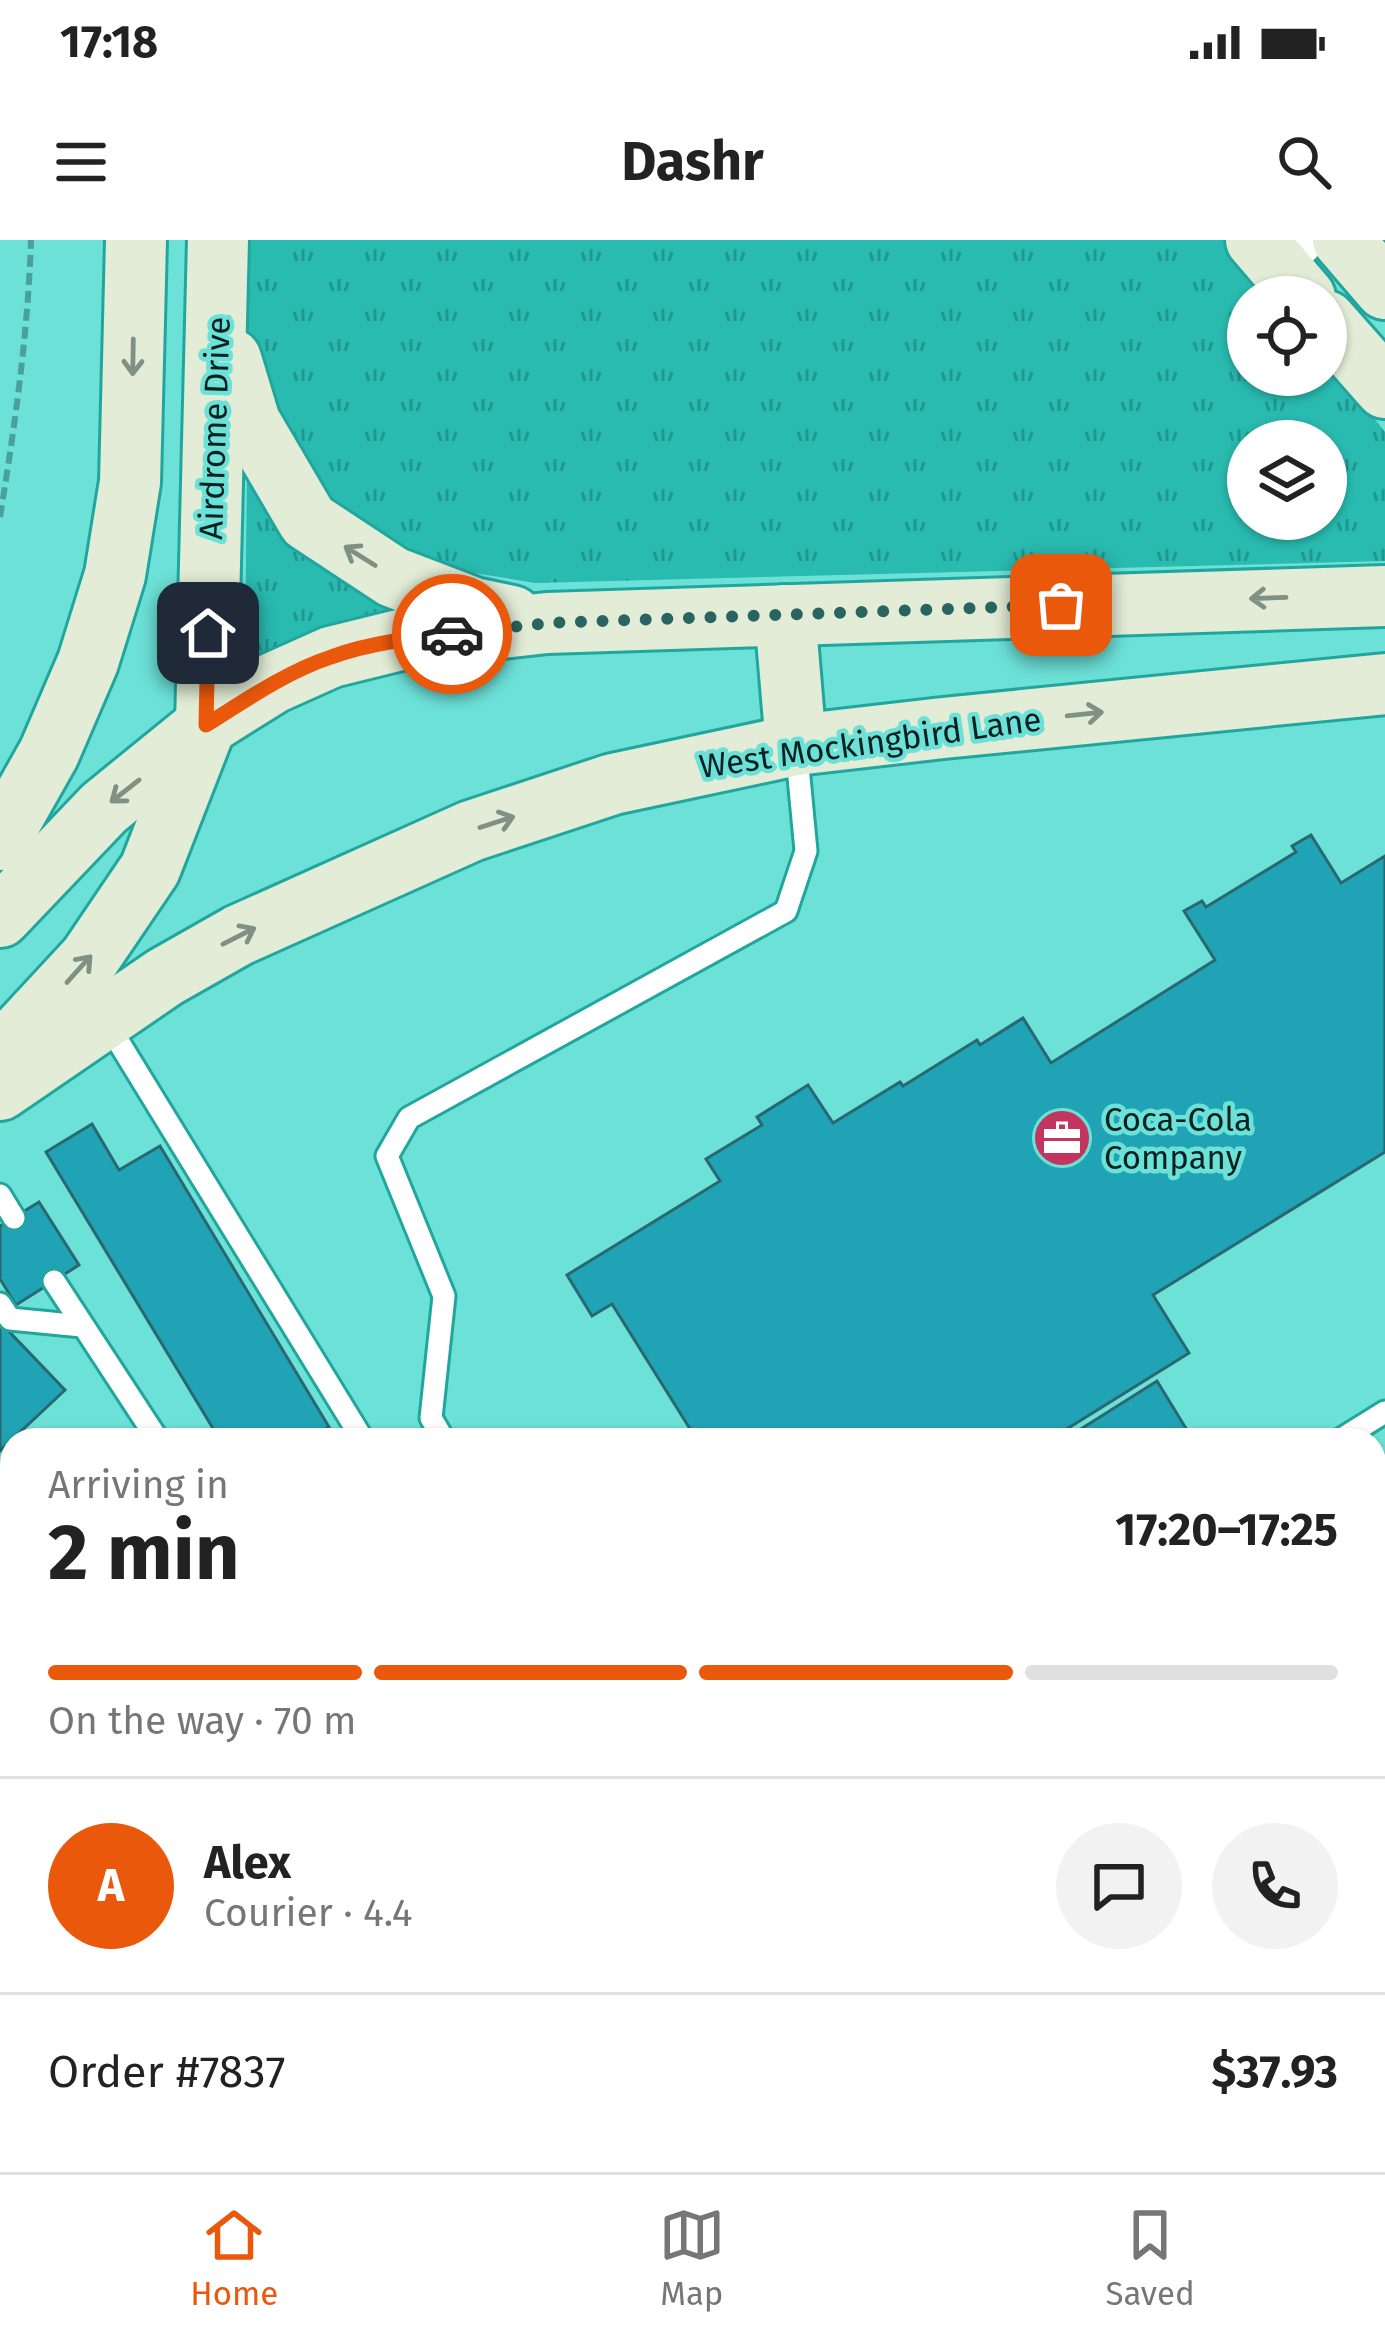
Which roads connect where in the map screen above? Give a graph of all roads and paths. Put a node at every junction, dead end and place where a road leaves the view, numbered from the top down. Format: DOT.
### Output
graph roads {
  1 [pos="32,240"];
  2 [pos="136,240"];
  3 [pos="218,240"];
  4 [pos="1343,240"];
  5 [pos="1385,289"];
  6 [pos="218,311"];
  7 [pos="1347,345"];
  8 [pos="1385,388"];
  9 [pos="0,517"];
  10 [pos="1369,592"];
  11 [pos="785,615"];
  12 [pos="548,623"];
  13 [pos="1385,684"];
  14 [pos="206,725"];
  15 [pos="796,746"];
  16 [pos="0,840"];
  17 [pos="0,917"];
  18 [pos="104,1018"];
  19 [pos="0,1055"];
  20 [pos="0,1090"];
  21 [pos="0,1195"];
  22 [pos="14,1218"];
  23 [pos="54,1281"];
  24 [pos="0,1304"];
  25 [pos="82,1326"];
  26 [pos="1385,1412"];
  27 [pos="150,1428"];
  28 [pos="354,1428"];
  29 [pos="436,1428"];
  30 [pos="1359,1428"];
  1 -- 9 [label="path"];
  2 -- 16 [label="main road, one-way"];
  3 -- 6 [label="main road, Airdrome Drive"];
  4 -- 5 [label="main road"];
  12 -- 6 [label="main road, one-way"];
  6 -- 14 [label="main road, Airdrome Drive"];
  7 -- 8 [label="main road"];
  10 -- 11 [label="main road, one-way"];
  11 -- 12 [label="main road"];
  11 -- 15 [label="main road"];
  12 -- 14 [label="main road"];
  15 -- 13 [label="main road, West Mockingbird Lane, one-way"];
  14 -- 17 [label="main road, one-way"];
  19 -- 14 [label="main road, Airdrome Drive, one-way"];
  18 -- 15 [label="main road, West Mockingbird Lane, one-way"];
  15 -- 29 [label="lane"];
  18 -- 20 [label="main road, West Mockingbird Lane"];
  18 -- 28 [label="lane"];
  21 -- 22 [label="lane"];
  23 -- 25 [label="lane"];
  24 -- 25 [label="lane"];
  25 -- 27 [label="lane"];
  26 -- 30 [label="lane"];
}
